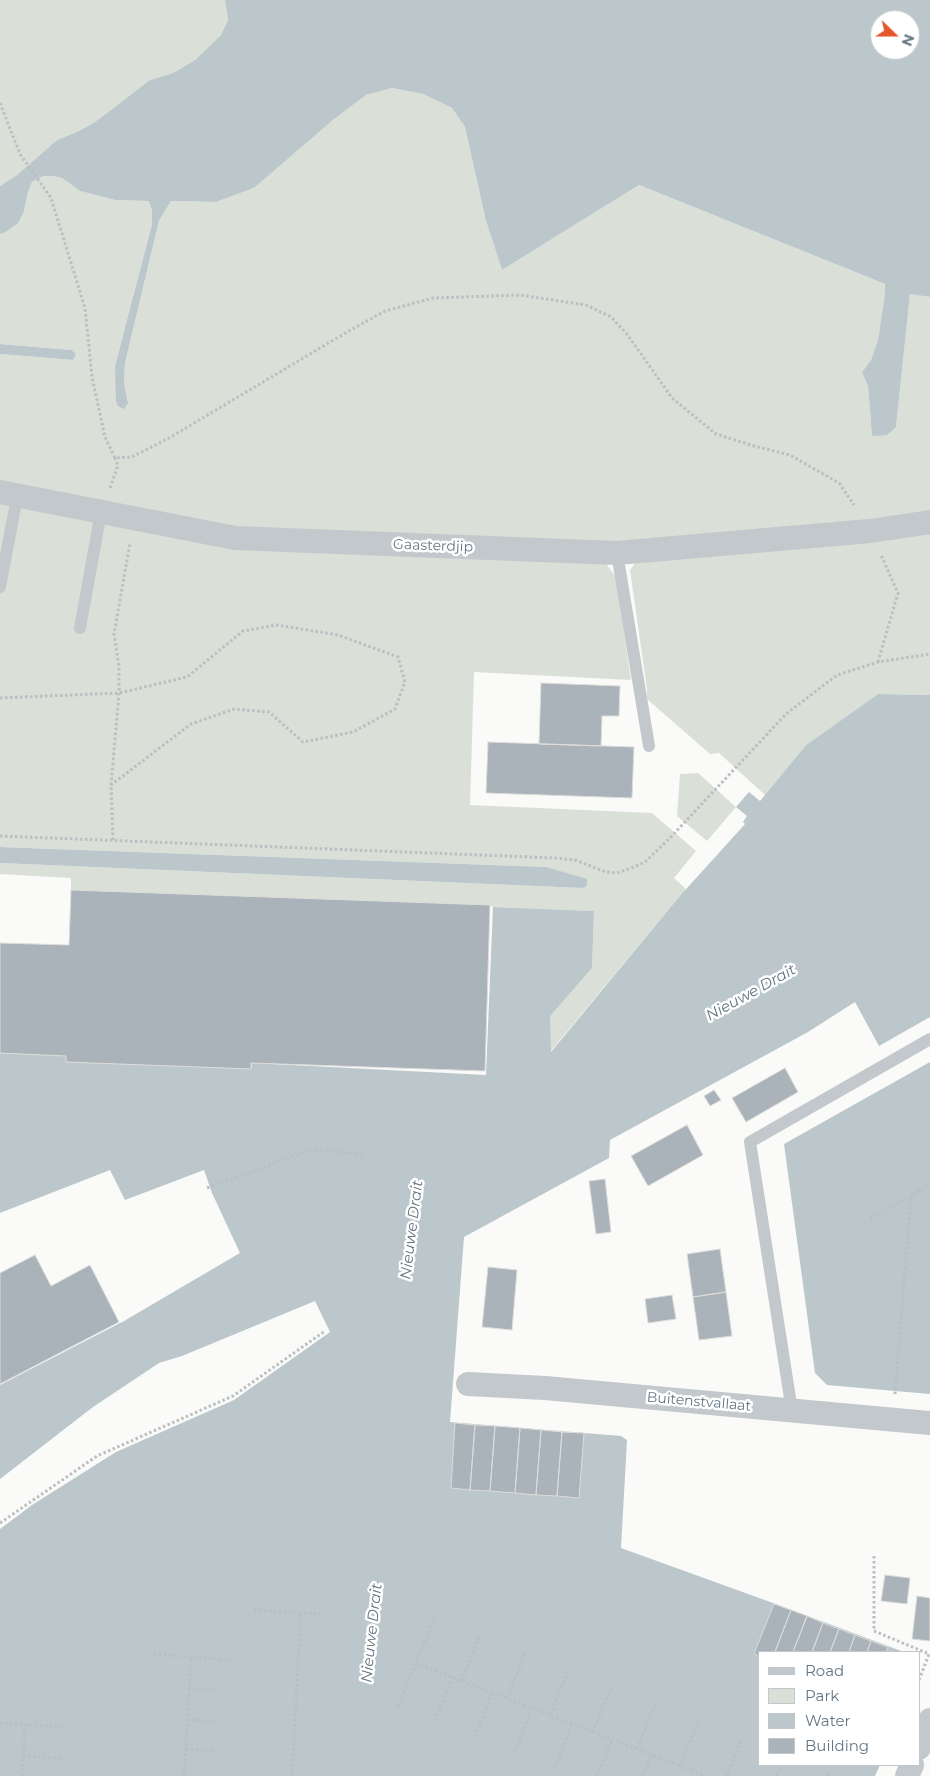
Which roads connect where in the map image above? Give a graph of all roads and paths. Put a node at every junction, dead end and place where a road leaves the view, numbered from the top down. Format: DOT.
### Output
graph roads {
  1 [pos="0,103"];
  2 [pos="8,494"];
  3 [pos="101,512"];
  4 [pos="135,518"];
  5 [pos="930,522"];
  6 [pos="870,531"];
  7 [pos="617,553"];
  8 [pos="0,587"];
  9 [pos="80,628"];
  10 [pos="930,654"];
  11 [pos="878,662"];
  12 [pos="119,693"];
  13 [pos="0,698"];
  14 [pos="649,746"];
  15 [pos="111,785"];
  16 [pos="0,836"];
  17 [pos="113,840"];
  18 [pos="930,1039"];
  19 [pos="365,1155"];
  20 [pos="930,1184"];
  21 [pos="207,1188"];
  22 [pos="911,1196"];
  23 [pos="870,1220"];
  24 [pos="325,1331"];
  25 [pos="468,1384"];
  26 [pos="895,1395"];
  27 [pos="792,1411"];
  28 [pos="930,1423"];
  29 [pos="0,1522"];
  30 [pos="874,1556"];
  31 [pos="254,1610"];
  32 [pos="301,1612"];
  33 [pos="322,1614"];
  34 [pos="434,1618"];
  35 [pos="479,1636"];
  36 [pos="154,1654"];
  37 [pos="525,1654"];
  38 [pos="191,1657"];
  39 [pos="231,1660"];
  40 [pos="416,1663"];
  41 [pos="568,1670"];
  42 [pos="452,1677"];
  43 [pos="920,1677"];
  44 [pos="462,1681"];
  45 [pos="189,1688"];
  46 [pos="611,1688"];
  47 [pos="220,1690"];
  48 [pos="492,1692"];
  49 [pos="507,1698"];
  50 [pos="655,1705"];
  51 [pos="398,1707"];
  52 [pos="532,1708"];
  53 [pos="550,1715"];
  54 [pos="187,1720"];
  55 [pos="930,1720"];
  56 [pos="218,1721"];
  57 [pos="435,1721"];
  58 [pos="698,1722"];
  59 [pos="0,1723"];
  60 [pos="572,1724"];
  61 [pos="25,1725"];
  62 [pos="62,1727"];
  63 [pos="593,1732"];
  64 [pos="475,1737"];
  65 [pos="742,1738"];
  66 [pos="612,1739"];
  67 [pos="920,1745"];
  68 [pos="186,1749"];
  69 [pos="637,1749"];
  70 [pos="216,1751"];
  71 [pos="515,1752"];
  72 [pos="652,1755"];
  73 [pos="23,1756"];
  74 [pos="62,1758"];
  75 [pos="680,1766"];
  76 [pos="555,1768"];
  77 [pos="695,1774"];
  78 [pos="22,1776"];
  79 [pos="184,1776"];
  80 [pos="292,1776"];
  81 [pos="597,1776"];
  82 [pos="643,1776"];
  83 [pos="706,1776"];
  84 [pos="727,1776"];
  1 -- 6 [label="path"];
  2 -- 3 [label="street, Gaasterdjip"];
  2 -- 8 [label="lane"];
  3 -- 4 [label="street, Gaasterdjip"];
  3 -- 9 [label="lane"];
  4 -- 7 [label="street, Gaasterdjip"];
  4 -- 12 [label="path"];
  5 -- 6 [label="street, Gaasterdjip"];
  6 -- 7 [label="street, Gaasterdjip"];
  6 -- 11 [label="path"];
  7 -- 14 [label="lane"];
  10 -- 11 [label="path"];
  11 -- 17 [label="path"];
  12 -- 13 [label="path"];
  12 -- 15 [label="path"];
  12 -- 15 [label="path"];
  15 -- 17 [label="path"];
  16 -- 17 [label="path"];
  18 -- 27 [label="lane"];
  19 -- 21 [label="path"];
  20 -- 22 [label="path"];
  22 -- 23 [label="path"];
  22 -- 26 [label="path"];
  24 -- 29 [label="path"];
  25 -- 27 [label="street, Buitenstvallaat"];
  27 -- 28 [label="street, Buitenstvallaat"];
  30 -- 43 [label="path"];
  31 -- 32 [label="path"];
  32 -- 33 [label="path"];
  32 -- 80 [label="path"];
  34 -- 40 [label="path"];
  35 -- 44 [label="path"];
  36 -- 38 [label="path"];
  37 -- 49 [label="path"];
  38 -- 39 [label="path"];
  38 -- 45 [label="path"];
  40 -- 42 [label="path"];
  40 -- 51 [label="path"];
  41 -- 53 [label="path"];
  42 -- 44 [label="path"];
  42 -- 57 [label="path"];
  44 -- 48 [label="path"];
  45 -- 47 [label="path"];
  45 -- 54 [label="path"];
  46 -- 63 [label="path"];
  48 -- 49 [label="path"];
  48 -- 64 [label="path"];
  49 -- 52 [label="path"];
  50 -- 69 [label="path"];
  52 -- 53 [label="path"];
  52 -- 71 [label="path"];
  53 -- 60 [label="path"];
  54 -- 56 [label="path"];
  54 -- 68 [label="path"];
  55 -- 67 [label="street"];
  58 -- 75 [label="path"];
  59 -- 61 [label="path"];
  60 -- 63 [label="path"];
  60 -- 76 [label="path"];
  61 -- 62 [label="path"];
  61 -- 73 [label="path"];
  63 -- 66 [label="path"];
  65 -- 84 [label="path"];
  66 -- 69 [label="path"];
  66 -- 81 [label="path"];
  68 -- 70 [label="path"];
  68 -- 79 [label="path"];
  69 -- 72 [label="path"];
  72 -- 75 [label="path"];
  72 -- 82 [label="path"];
  73 -- 74 [label="path"];
  73 -- 78 [label="path"];
  75 -- 77 [label="path"];
  77 -- 83 [label="path"];
}
